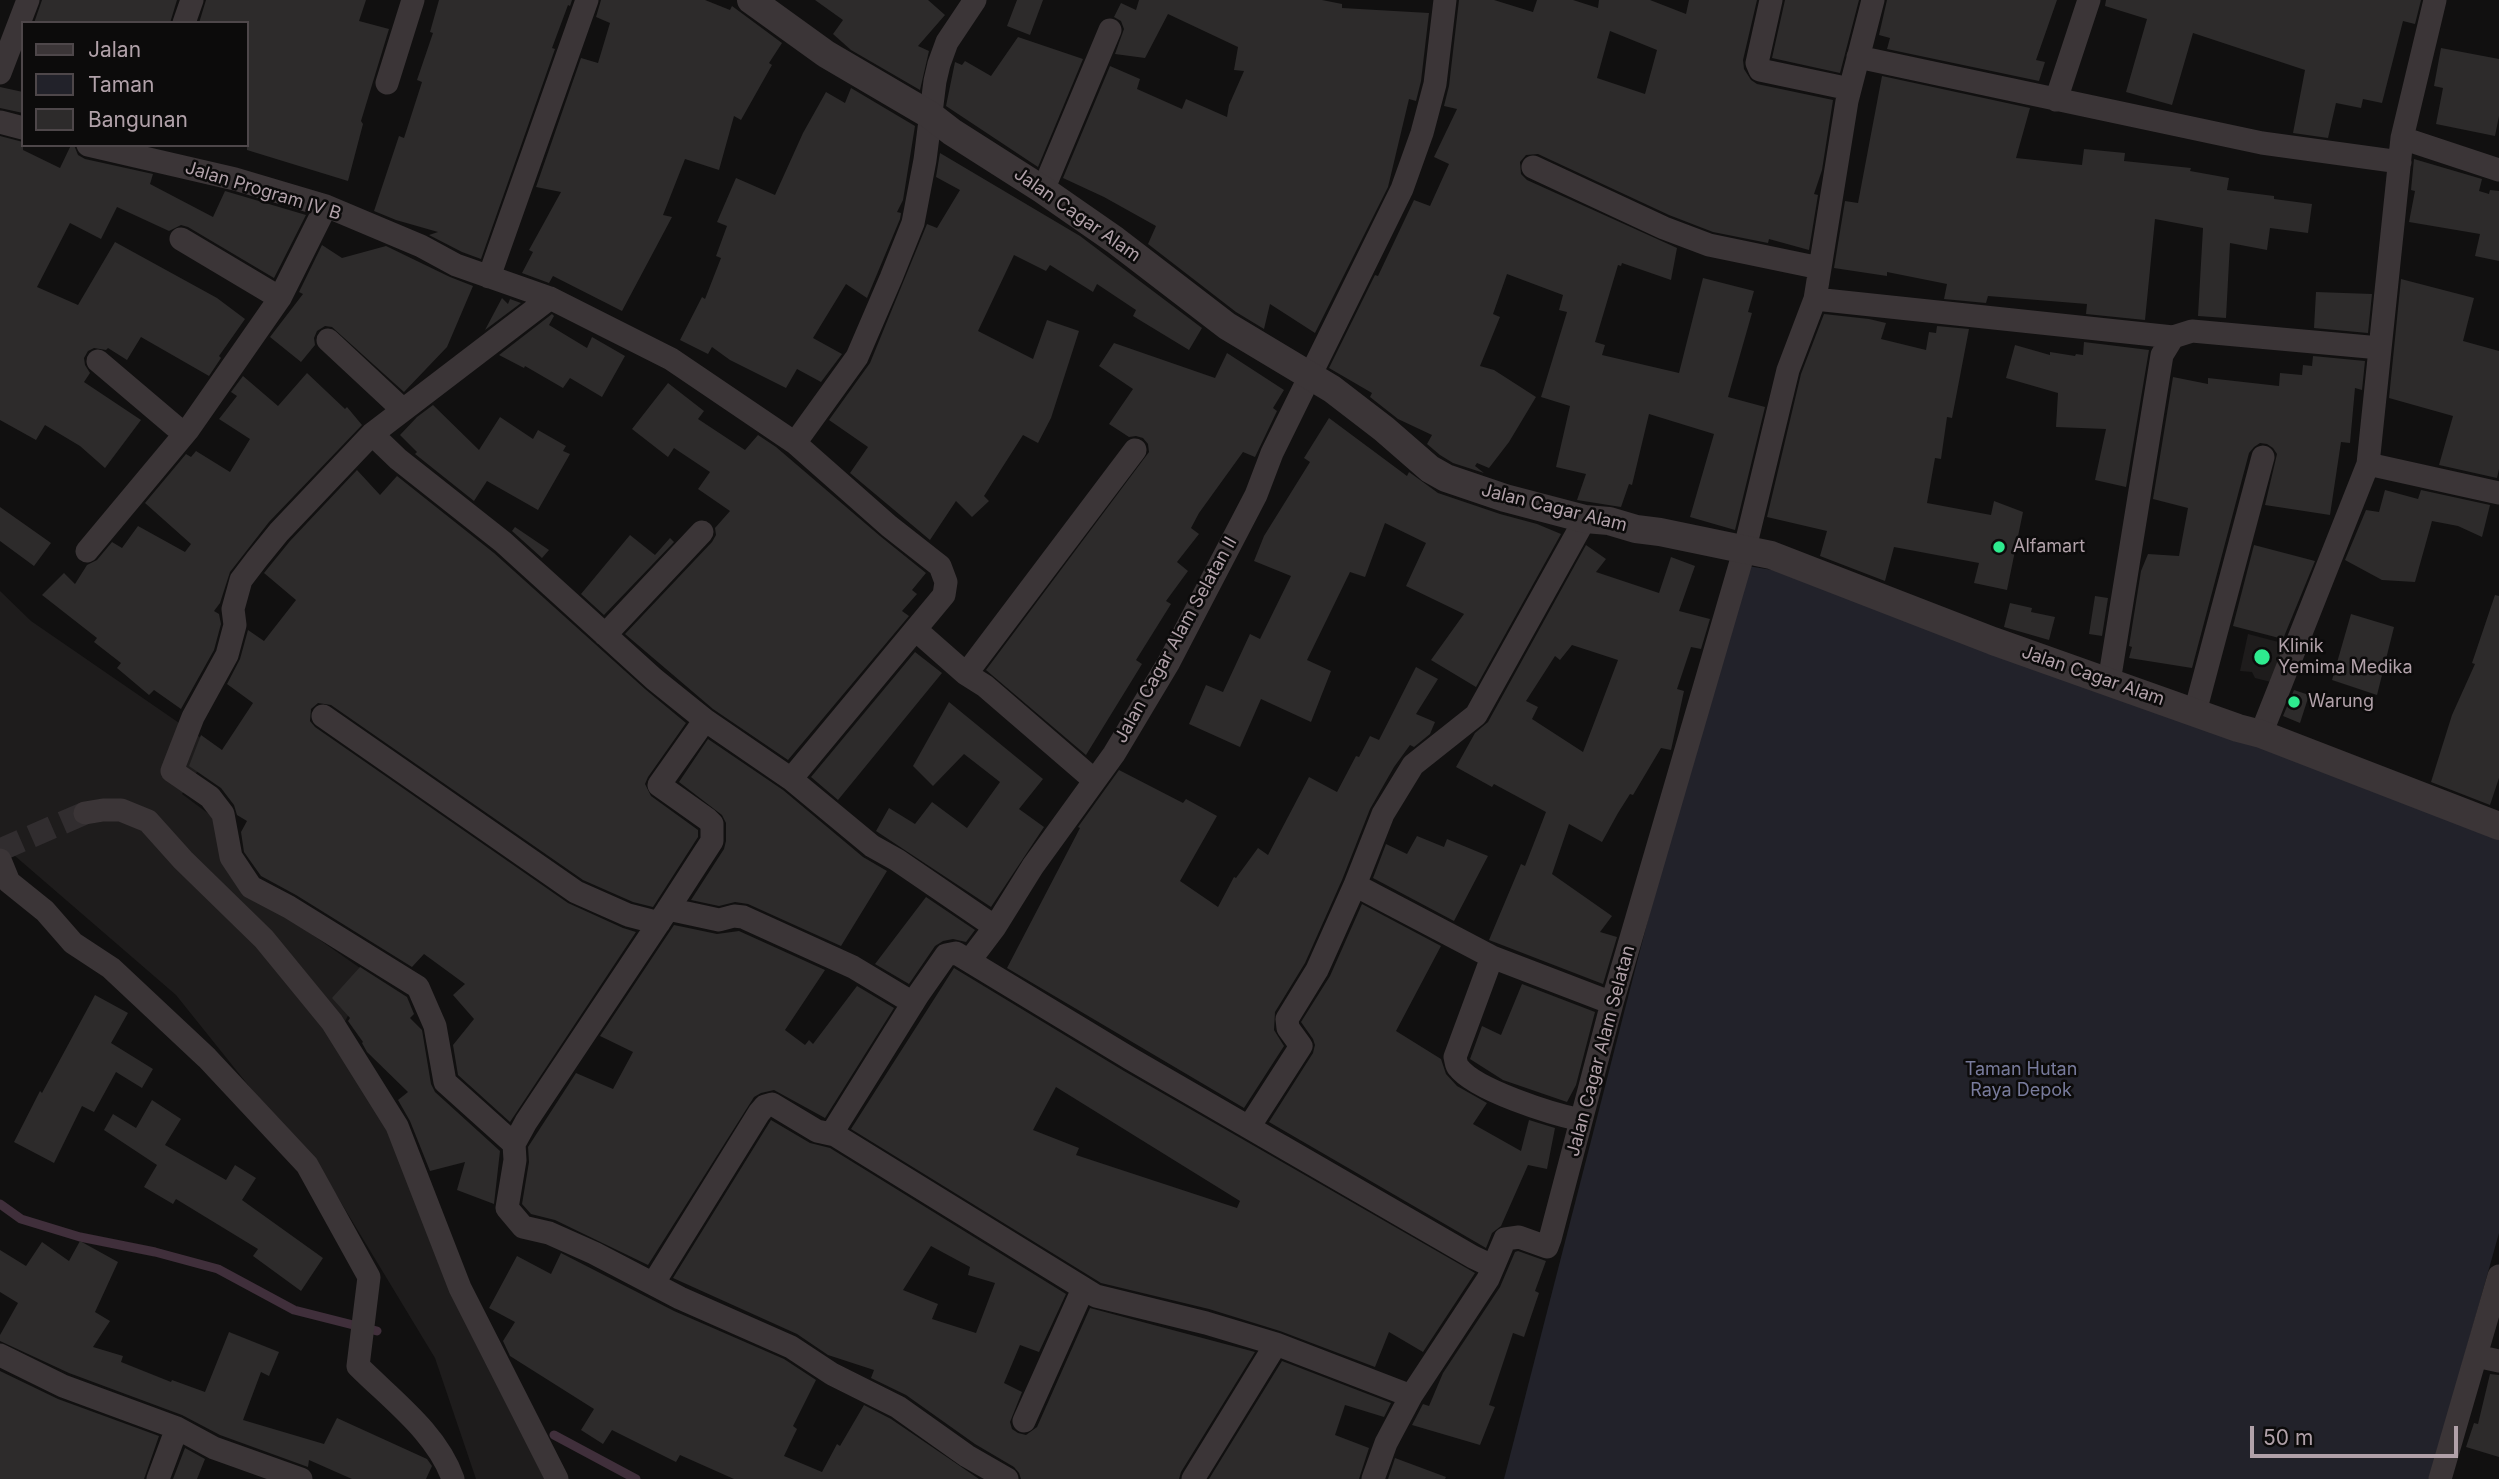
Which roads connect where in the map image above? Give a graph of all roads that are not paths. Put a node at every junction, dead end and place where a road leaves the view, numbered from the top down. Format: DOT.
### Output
graph roads {
  1 [pos="28,0"];
  2 [pos="192,0"];
  3 [pos="412,0"];
  4 [pos="587,0"];
  5 [pos="751,0"];
  6 [pos="975,0"];
  7 [pos="1445,0"];
  8 [pos="1771,0"];
  9 [pos="1873,0"];
  10 [pos="2089,0"];
  11 [pos="2435,0"];
  12 [pos="185,21"];
  13 [pos="1110,30"];
  14 [pos="1858,57"];
  15 [pos="0,74"];
  16 [pos="387,83"];
  17 [pos="1850,89"];
  18 [pos="2056,100"];
  19 [pos="930,115"];
  20 [pos="0,122"];
  21 [pos="21,127"];
  22 [pos="2402,138"];
  23 [pos="108,147"];
  24 [pos="138,150"];
  25 [pos="2400,162"];
  26 [pos="1533,167"];
  27 [pos="2499,170"];
  28 [pos="1043,190"];
  29 [pos="326,206"];
  30 [pos="181,239"];
  31 [pos="1820,268"];
  32 [pos="489,277"];
  33 [pos="280,298"];
  34 [pos="550,298"];
  35 [pos="1815,299"];
  36 [pos="2173,337"];
  37 [pos="328,340"];
  38 [pos="2381,348"];
  39 [pos="98,361"];
  40 [pos="1311,375"];
  41 [pos="402,409"];
  42 [pos="184,434"];
  43 [pos="372,434"];
  44 [pos="795,443"];
  45 [pos="1135,450"];
  46 [pos="2263,457"];
  47 [pos="2368,464"];
  48 [pos="2499,494"];
  49 [pos="1585,519"];
  50 [pos="702,532"];
  51 [pos="1745,548"];
  52 [pos="87,551"];
  53 [pos="916,630"];
  54 [pos="605,635"];
  55 [pos="966,674"];
  56 [pos="2109,682"];
  57 [pos="2195,712"];
  58 [pos="323,716"];
  59 [pos="705,720"];
  60 [pos="2260,734"];
  61 [pos="791,779"];
  62 [pos="1094,780"];
  63 [pos="85,813"];
  64 [pos="2499,826"];
  65 [pos="0,860"];
  66 [pos="1355,885"];
  67 [pos="664,916"];
  68 [pos="995,927"];
  69 [pos="1492,957"];
  70 [pos="970,960"];
  71 [pos="914,1003"];
  72 [pos="1612,1003"];
  73 [pos="1581,1120"];
  74 [pos="1249,1127"];
  75 [pos="835,1135"];
  76 [pos="514,1144"];
  77 [pos="1492,1266"];
  78 [pos="2499,1276"];
  79 [pos="653,1284"];
  80 [pos="1083,1289"];
  81 [pos="1276,1345"];
  82 [pos="0,1355"];
  83 [pos="2476,1356"];
  84 [pos="2499,1361"];
  85 [pos="1411,1396"];
  86 [pos="1024,1421"];
  87 [pos="177,1428"];
  88 [pos="158,1479"];
  89 [pos="301,1479"];
  90 [pos="453,1479"];
  91 [pos="557,1479"];
  92 [pos="1007,1479"];
  93 [pos="1193,1479"];
  94 [pos="1373,1479"];
  95 [pos="2440,1479"];
  1 -- 15 [label="street"];
  2 -- 12 [label="street"];
  3 -- 16 [label="street"];
  4 -- 32 [label="street"];
  5 -- 19 [label="street, Jalan Cagar Alam"];
  6 -- 19 [label="street"];
  7 -- 40 [label="street, Jalan Cagar Alam Selatan II"];
  8 -- 17 [label="street"];
  9 -- 14 [label="street, Jalan Cagar Alam Selatan"];
  10 -- 18 [label="street"];
  11 -- 22 [label="street"];
  13 -- 28 [label="street"];
  14 -- 17 [label="street, Jalan Cagar Alam Selatan"];
  14 -- 18 [label="street"];
  17 -- 31 [label="street, Jalan Cagar Alam Selatan"];
  18 -- 25 [label="street"];
  19 -- 28 [label="street, Jalan Cagar Alam"];
  19 -- 44 [label="street"];
  20 -- 21 [label="street"];
  22 -- 25 [label="street"];
  22 -- 27 [label="street"];
  23 -- 24 [label="street, Jalan Program IV B"];
  24 -- 29 [label="street, Jalan Program IV B"];
  25 -- 38 [label="street"];
  26 -- 31 [label="street"];
  28 -- 40 [label="street, Jalan Cagar Alam"];
  29 -- 32 [label="street, Jalan Program IV B"];
  29 -- 33 [label="street"];
  30 -- 33 [label="street"];
  31 -- 35 [label="street, Jalan Cagar Alam Selatan"];
  32 -- 34 [label="street, Jalan Program IV B"];
  33 -- 42 [label="street"];
  34 -- 41 [label="street"];
  34 -- 44 [label="street, Jalan Program IV B"];
  35 -- 36 [label="street"];
  35 -- 51 [label="street, Jalan Cagar Alam Selatan"];
  36 -- 38 [label="street"];
  36 -- 56 [label="street"];
  37 -- 41 [label="street"];
  38 -- 47 [label="street"];
  39 -- 42 [label="street"];
  40 -- 49 [label="street, Jalan Cagar Alam"];
  40 -- 62 [label="street, Jalan Cagar Alam Selatan II"];
  41 -- 43 [label="street"];
  42 -- 52 [label="street"];
  43 -- 54 [label="street"];
  43 -- 76 [label="street"];
  44 -- 53 [label="street, Jalan Program IV B"];
  45 -- 55 [label="street"];
  46 -- 57 [label="street"];
  47 -- 48 [label="street"];
  47 -- 60 [label="street"];
  49 -- 51 [label="street, Jalan Cagar Alam"];
  49 -- 66 [label="street"];
  50 -- 54 [label="street"];
  51 -- 56 [label="street, Jalan Cagar Alam"];
  51 -- 72 [label="street, Jalan Cagar Alam Selatan"];
  53 -- 55 [label="street"];
  53 -- 61 [label="street, Jalan Program IV B"];
  54 -- 59 [label="street"];
  55 -- 62 [label="street"];
  56 -- 57 [label="street, Jalan Cagar Alam"];
  57 -- 60 [label="street, Jalan Cagar Alam"];
  58 -- 67 [label="street"];
  59 -- 61 [label="street"];
  59 -- 67 [label="street"];
  60 -- 64 [label="street, Jalan Cagar Alam"];
  61 -- 68 [label="street"];
  62 -- 68 [label="street, Jalan Cagar Alam Selatan II"];
  63 -- 91 [label="street"];
  65 -- 90 [label="street"];
  66 -- 69 [label="street"];
  66 -- 74 [label="street"];
  67 -- 71 [label="street"];
  67 -- 76 [label="street"];
  68 -- 70 [label="street, Jalan Cagar Alam Selatan II"];
  69 -- 72 [label="street"];
  69 -- 73 [label="street"];
  70 -- 71 [label="street"];
  70 -- 74 [label="street"];
  71 -- 75 [label="street"];
  72 -- 73 [label="street, Jalan Cagar Alam Selatan"];
  73 -- 77 [label="street, Jalan Cagar Alam Selatan"];
  74 -- 77 [label="street"];
  75 -- 79 [label="street"];
  75 -- 80 [label="street"];
  76 -- 79 [label="street"];
  77 -- 85 [label="street, Jalan Cagar Alam Selatan"];
  78 -- 83 [label="street"];
  79 -- 92 [label="street"];
  80 -- 81 [label="street"];
  80 -- 86 [label="street"];
  81 -- 85 [label="street"];
  81 -- 93 [label="street"];
  82 -- 87 [label="street"];
  83 -- 84 [label="street"];
  83 -- 95 [label="street"];
  85 -- 94 [label="street, Jalan Cagar Alam Selatan"];
  87 -- 88 [label="street"];
  87 -- 89 [label="street"];
}
